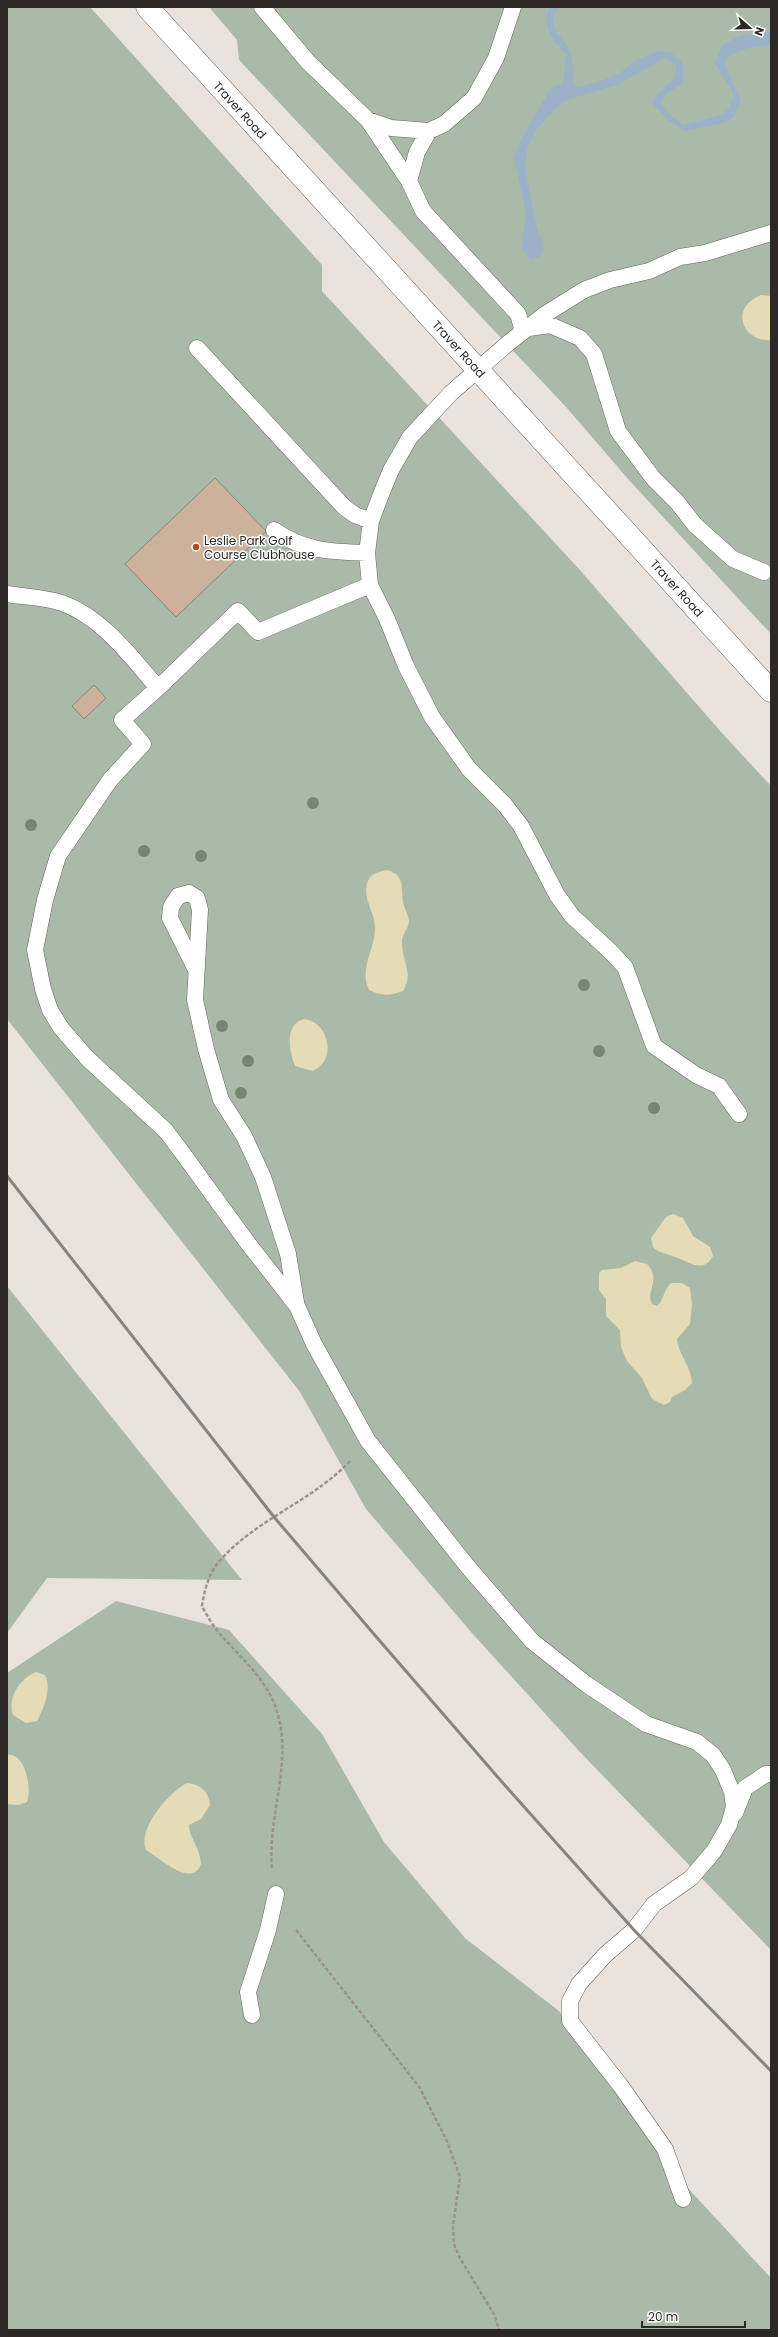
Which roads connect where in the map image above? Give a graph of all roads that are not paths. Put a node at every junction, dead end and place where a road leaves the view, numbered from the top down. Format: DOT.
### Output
graph roads {
  1 [pos="146,7"];
  2 [pos="262,7"];
  3 [pos="512,7"];
  4 [pos="368,120"];
  5 [pos="429,131"];
  6 [pos="409,181"];
  7 [pos="771,233"];
  8 [pos="524,331"];
  9 [pos="197,348"];
  10 [pos="478,370"];
  11 [pos="371,521"];
  12 [pos="274,530"];
  13 [pos="367,554"];
  14 [pos="764,572"];
  15 [pos="370,585"];
  16 [pos="7,594"];
  17 [pos="158,688"];
  18 [pos="771,691"];
  19 [pos="196,970"];
  20 [pos="739,1114"];
  21 [pos="297,1306"];
  22 [pos="771,1774"];
  23 [pos="729,1825"];
  24 [pos="276,1894"];
  25 [pos="252,2015"];
  26 [pos="683,2199"];
  1 -- 10 [label="street, Traver Road"];
  2 -- 4 [label="lane"];
  3 -- 5 [label="lane"];
  4 -- 5 [label="lane"];
  4 -- 6 [label="lane"];
  5 -- 6 [label="lane"];
  6 -- 8 [label="lane"];
  7 -- 8 [label="lane"];
  8 -- 10 [label="lane"];
  8 -- 14 [label="lane"];
  9 -- 11 [label="lane"];
  10 -- 11 [label="lane"];
  10 -- 18 [label="street, Traver Road"];
  11 -- 13 [label="lane"];
  12 -- 13 [label="lane"];
  13 -- 15 [label="lane"];
  15 -- 17 [label="lane"];
  15 -- 20 [label="lane"];
  16 -- 17 [label="lane"];
  17 -- 21 [label="lane"];
  19 -- 21 [label="lane"];
  21 -- 23 [label="lane"];
  22 -- 23 [label="lane"];
  23 -- 26 [label="lane"];
  24 -- 25 [label="lane"];
}
